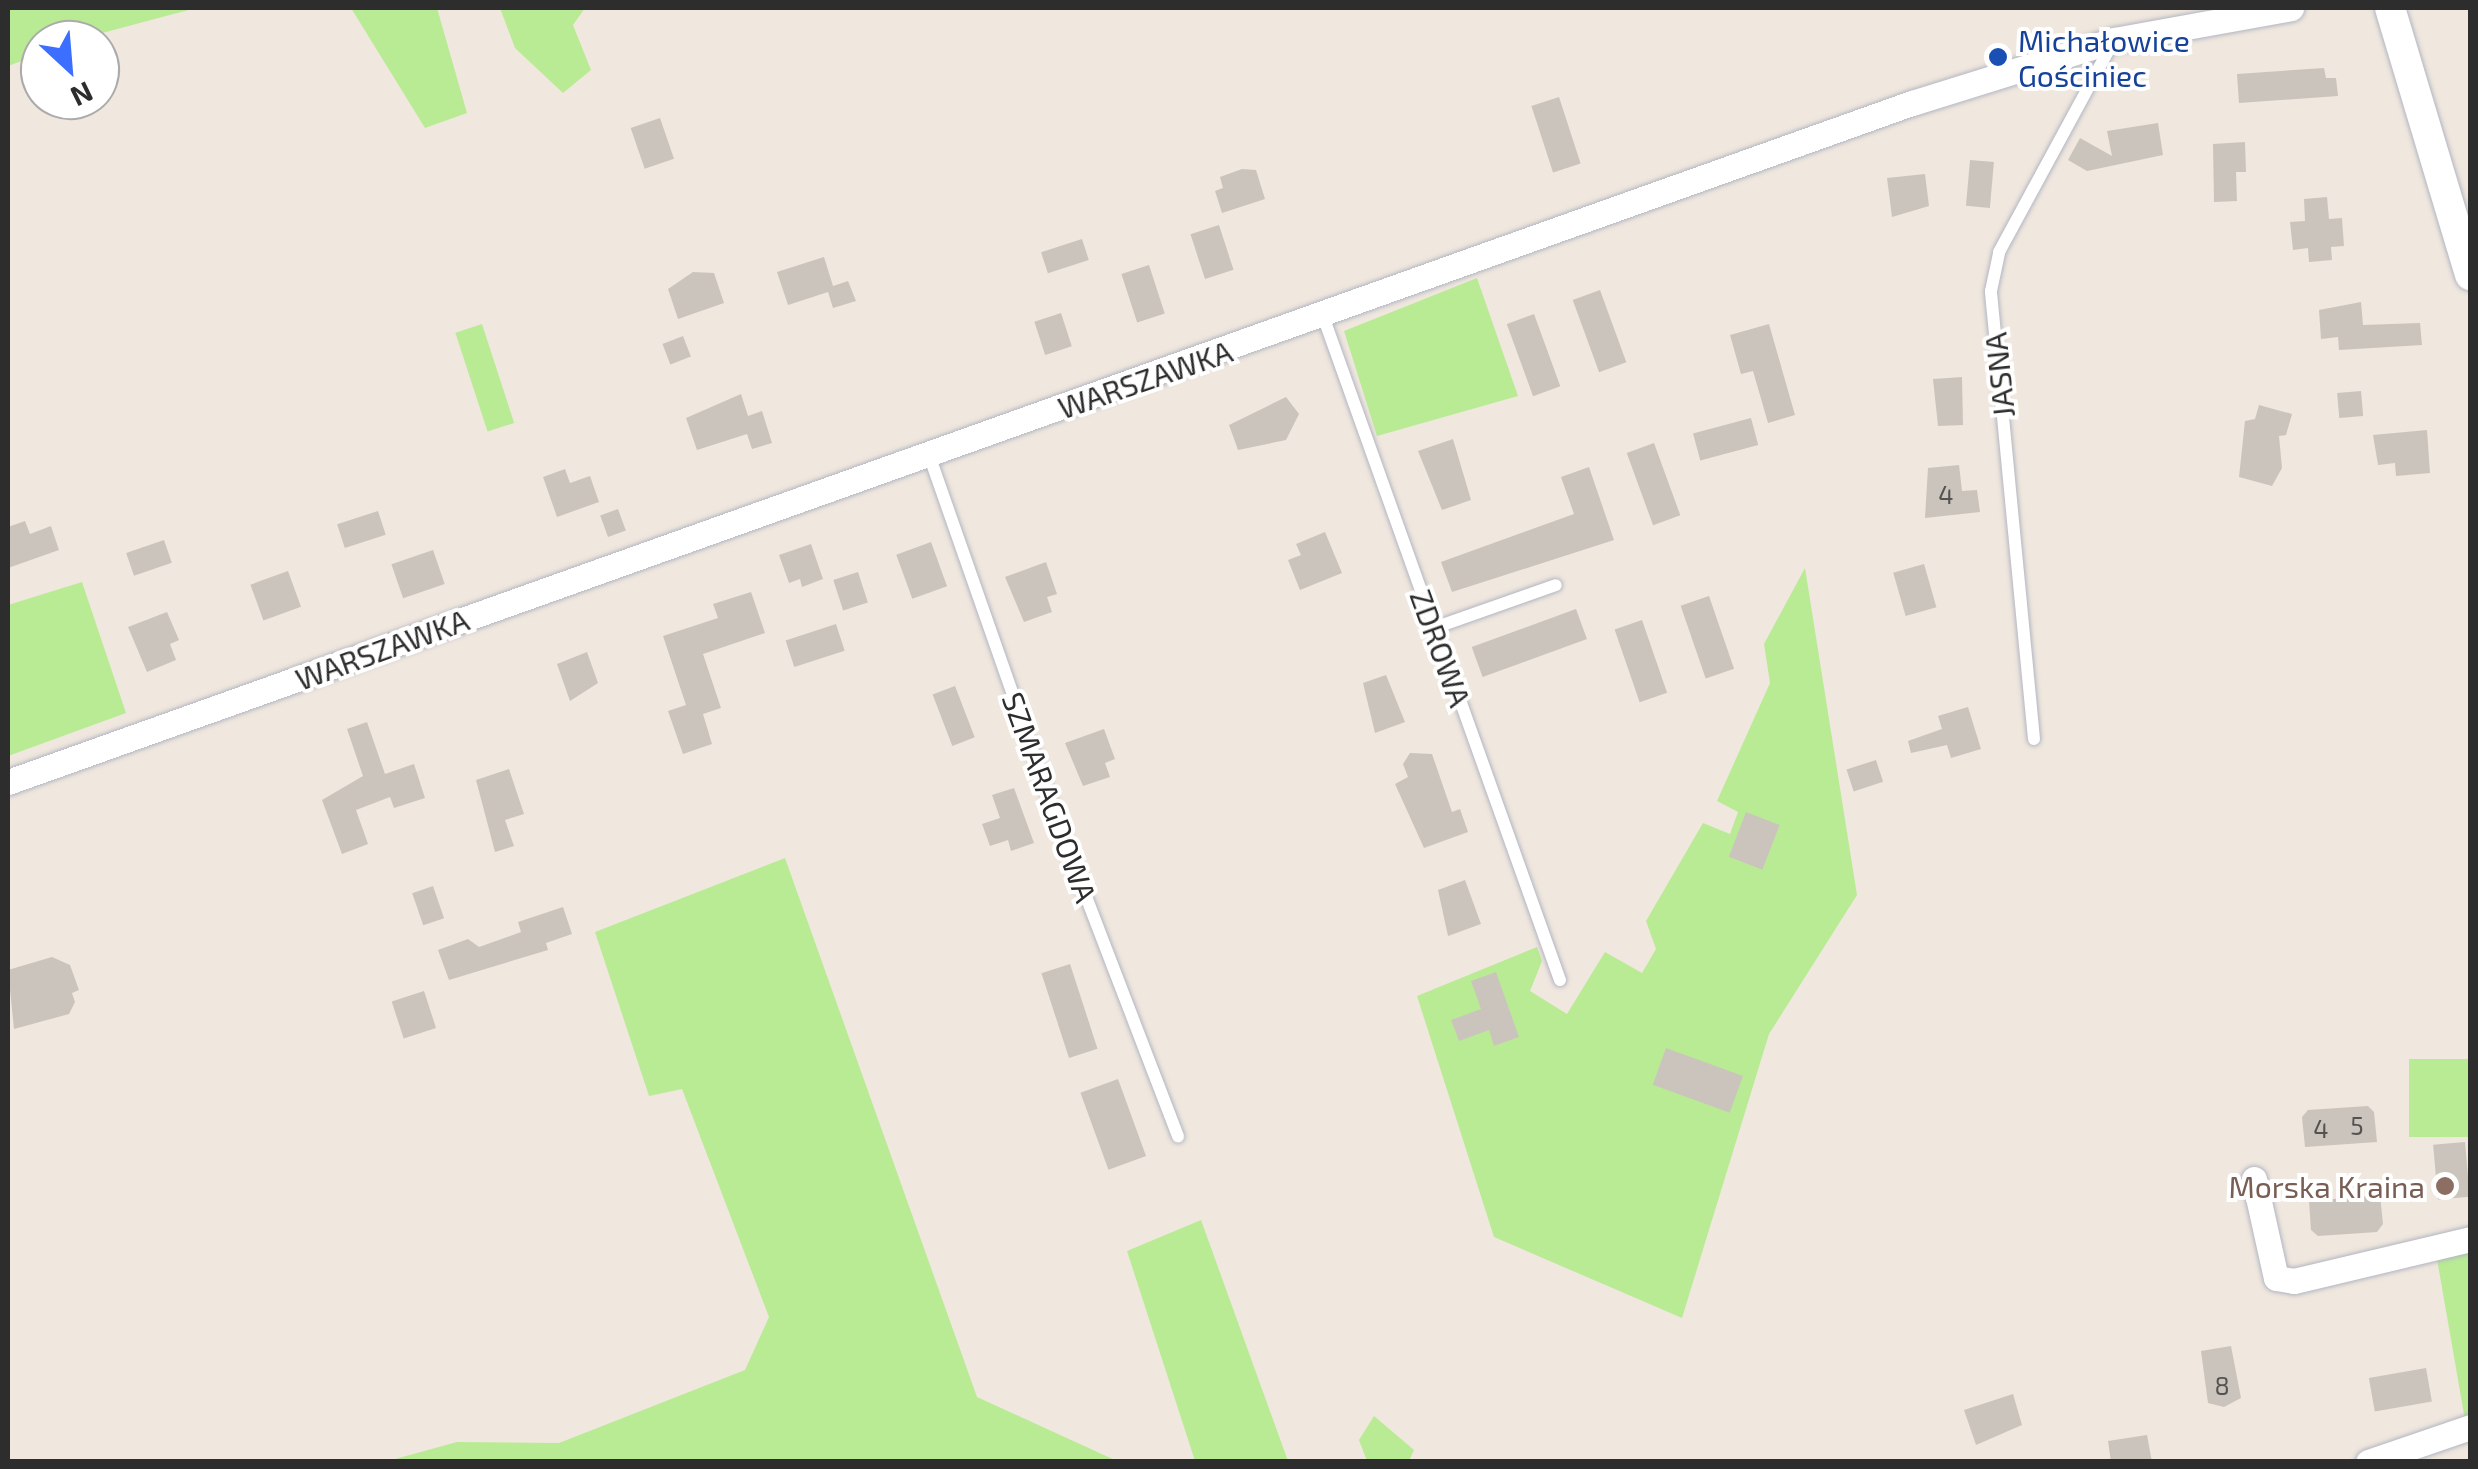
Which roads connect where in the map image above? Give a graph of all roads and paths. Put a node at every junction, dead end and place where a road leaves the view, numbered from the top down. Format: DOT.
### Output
graph roads {
  1 [pos="2292,8"];
  2 [pos="2390,8"];
  3 [pos="2114,40"];
  4 [pos="2470,275"];
  5 [pos="1323,316"];
  6 [pos="929,455"];
  7 [pos="1556,585"];
  8 [pos="1434,628"];
  9 [pos="2034,738"];
  10 [pos="8,782"];
  11 [pos="1560,980"];
  12 [pos="1178,1136"];
  13 [pos="2254,1178"];
  14 [pos="2470,1239"];
  15 [pos="2470,1427"];
  16 [pos="2368,1462"];
  1 -- 3 [label="street, WARSZAWKA"];
  2 -- 4 [label="street"];
  3 -- 5 [label="street, WARSZAWKA"];
  3 -- 9 [label="lane, JASNA"];
  5 -- 6 [label="street, WARSZAWKA"];
  5 -- 8 [label="lane, ZDROWA"];
  6 -- 10 [label="street, WARSZAWKA"];
  6 -- 12 [label="lane, SZMARAGDOWA"];
  7 -- 8 [label="lane"];
  8 -- 11 [label="lane, ZDROWA"];
  13 -- 14 [label="street"];
  15 -- 16 [label="street"];
}
